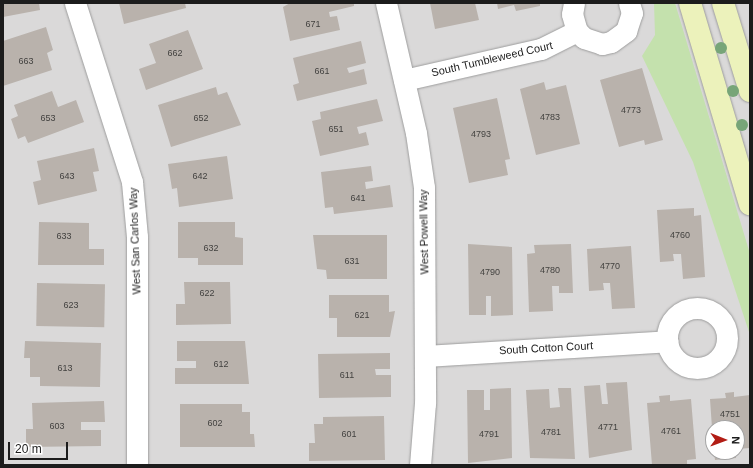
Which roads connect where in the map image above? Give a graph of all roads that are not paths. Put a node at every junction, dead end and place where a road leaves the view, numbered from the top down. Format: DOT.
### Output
graph roads {
  1 [pos="75,3"];
  2 [pos="386,3"];
  3 [pos="574,3"];
  4 [pos="629,3"];
  5 [pos="690,3"];
  6 [pos="723,3"];
  7 [pos="578,31"];
  8 [pos="404,80"];
  9 [pos="750,91"];
  10 [pos="750,204"];
  11 [pos="668,341"];
  12 [pos="425,356"];
  13 [pos="137,465"];
  14 [pos="420,465"];
  1 -- 13 [label="street, West San Carlos Way"];
  2 -- 8 [label="street, West Powell Way"];
  3 -- 7 [label="street"];
  4 -- 7 [label="street"];
  5 -- 10 [label="street"];
  6 -- 9 [label="street"];
  7 -- 8 [label="street, South Tumbleweed Court"];
  8 -- 12 [label="street, West Powell Way"];
  11 -- 12 [label="street, South Cotton Court"];
  12 -- 14 [label="street, West Powell Way"];
}
